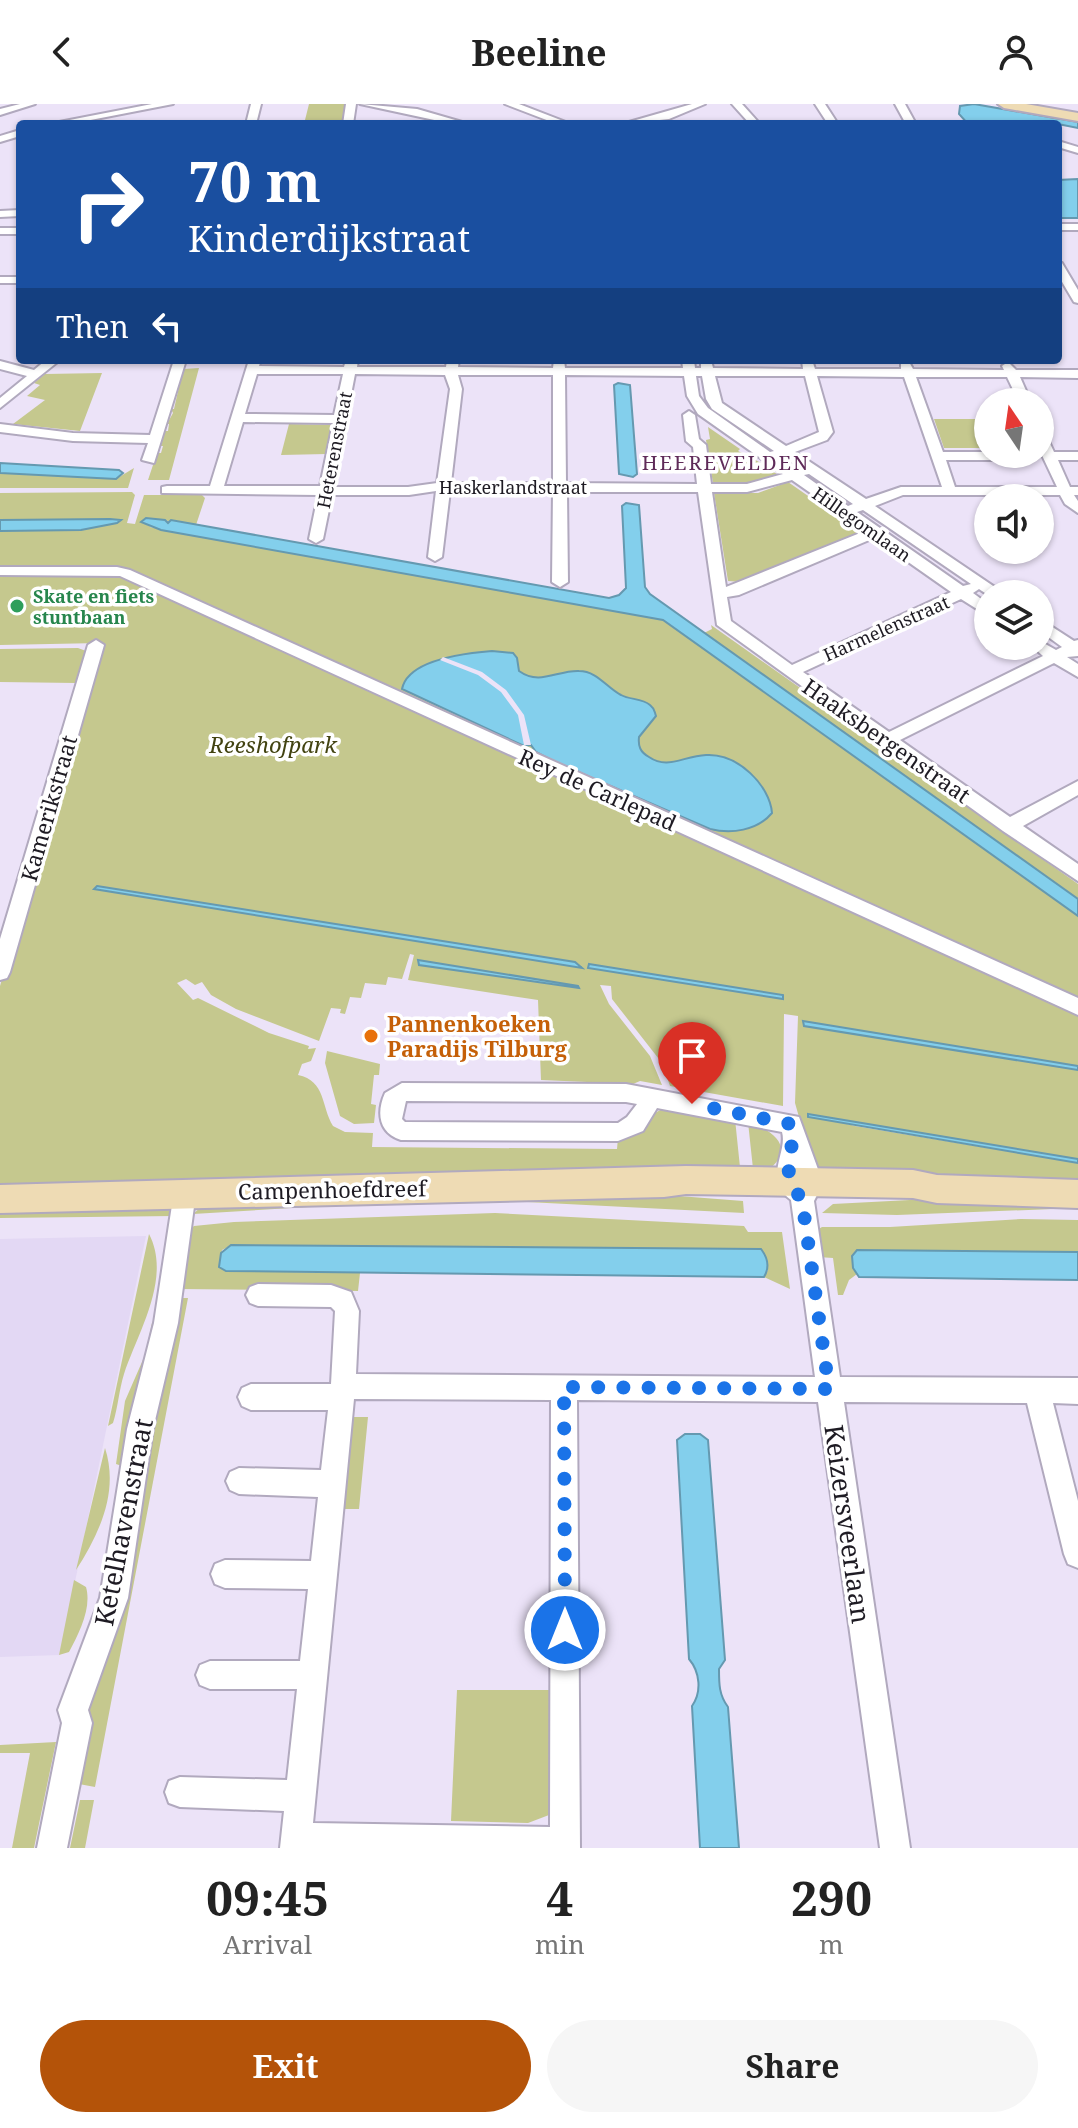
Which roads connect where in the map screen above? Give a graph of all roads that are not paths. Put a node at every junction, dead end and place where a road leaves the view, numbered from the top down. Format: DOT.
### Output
graph roads {
  1 [pos="30,104"];
  2 [pos="168,104"];
  3 [pos="365,104"];
  4 [pos="510,104"];
  5 [pos="737,104"];
  6 [pos="1004,104"];
  7 [pos="698,105"];
  8 [pos="151,106"];
  9 [pos="0,112"];
  10 [pos="1078,117"];
  11 [pos="158,118"];
  12 [pos="76,120"];
  13 [pos="448,120"];
  14 [pos="555,120"];
  15 [pos="647,120"];
  16 [pos="751,120"];
  17 [pos="1062,272"];
  18 [pos="1078,300"];
  19 [pos="49,364"];
  20 [pos="179,364"];
  21 [pos="1009,364"];
  22 [pos="0,365"];
  23 [pos="253,365"];
  24 [pos="351,365"];
  25 [pos="452,366"];
  26 [pos="559,366"];
  27 [pos="689,366"];
  28 [pos="707,366"];
  29 [pos="809,366"];
  30 [pos="907,367"];
  31 [pos="1012,373"];
  32 [pos="1078,374"];
  33 [pos="37,375"];
  34 [pos="1019,388"];
  35 [pos="0,404"];
  36 [pos="689,415"];
  37 [pos="237,418"];
  38 [pos="340,419"];
  39 [pos="0,428"];
  40 [pos="156,439"];
  41 [pos="784,452"];
  42 [pos="938,456"];
  43 [pos="974,456"];
  44 [pos="1054,456"];
  45 [pos="1078,456"];
  46 [pos="767,458"];
  47 [pos="149,460"];
  48 [pos="1054,464"];
  49 [pos="809,469"];
  50 [pos="792,476"];
  51 [pos="443,487"];
  52 [pos="559,487"];
  53 [pos="705,488"];
  54 [pos="167,490"];
  55 [pos="216,490"];
  56 [pos="326,491"];
  57 [pos="950,491"];
  58 [pos="1072,491"];
  59 [pos="863,505"];
  60 [pos="1078,509"];
  61 [pos="845,512"];
  62 [pos="875,532"];
  63 [pos="316,539"];
  64 [pos="435,557"];
  65 [pos="0,571"];
  66 [pos="978,580"];
  67 [pos="560,582"];
  68 [pos="974,586"];
  69 [pos="719,592"];
  70 [pos="962,593"];
  71 [pos="974,601"];
  72 [pos="1054,633"];
  73 [pos="96,645"];
  74 [pos="1076,648"];
  75 [pos="1055,657"];
  76 [pos="790,672"];
  77 [pos="1078,672"];
  78 [pos="887,740"];
  79 [pos="1078,787"];
  80 [pos="1009,826"];
  81 [pos="1078,874"];
  82 [pos="0,972"];
  83 [pos="1078,1007"];
  84 [pos="651,1097"];
  85 [pos="801,1188"];
  86 [pos="1078,1194"];
  87 [pos="0,1199"];
  88 [pos="183,1206"];
  89 [pos="258,1295"];
  90 [pos="564,1387"];
  91 [pos="829,1389"];
  92 [pos="342,1391"];
  93 [pos="1037,1391"];
  94 [pos="1078,1391"];
  95 [pos="251,1397"];
  96 [pos="239,1481"];
  97 [pos="333,1484"];
  98 [pos="1078,1554"];
  99 [pos="225,1574"];
  100 [pos="323,1575"];
  101 [pos="210,1675"];
  102 [pos="313,1675"];
  103 [pos="180,1792"];
  104 [pos="300,1796"];
  105 [pos="295,1843"];
  106 [pos="565,1846"];
  107 [pos="52,1848"];
  108 [pos="895,1848"];
  1 -- 9 [label="street"];
  2 -- 8 [label="street"];
  3 -- 13 [label="street"];
  4 -- 14 [label="street"];
  5 -- 16 [label="street"];
  6 -- 10 [label="street"];
  7 -- 15 [label="street"];
  8 -- 11 [label="street"];
  8 -- 12 [label="street"];
  17 -- 18 [label="street"];
  19 -- 33 [label="street"];
  20 -- 40 [label="street"];
  21 -- 31 [label="street"];
  22 -- 33 [label="street"];
  23 -- 24 [label="street"];
  23 -- 37 [label="street"];
  24 -- 25 [label="street"];
  24 -- 38 [label="street, Heterenstraat"];
  25 -- 26 [label="street"];
  25 -- 51 [label="street"];
  26 -- 27 [label="street"];
  26 -- 52 [label="street"];
  27 -- 28 [label="street"];
  27 -- 46 [label="street, Hillegomlaan"];
  28 -- 29 [label="street"];
  28 -- 41 [label="street, Hillegomlaan"];
  29 -- 30 [label="street"];
  29 -- 41 [label="street"];
  30 -- 31 [label="street"];
  30 -- 42 [label="street"];
  31 -- 32 [label="street"];
  31 -- 34 [label="street"];
  33 -- 35 [label="street"];
  36 -- 53 [label="street, Haaksbergenstraat"];
  37 -- 38 [label="street"];
  37 -- 55 [label="street"];
  38 -- 56 [label="street, Heterenstraat"];
  39 -- 40 [label="street"];
  40 -- 47 [label="street"];
  41 -- 46 [label="street"];
  41 -- 49 [label="street, Hillegomlaan"];
  42 -- 43 [label="street"];
  42 -- 57 [label="street"];
  44 -- 45 [label="street"];
  46 -- 50 [label="street, Hillegomlaan"];
  48 -- 58 [label="street"];
  49 -- 50 [label="street, Haskerlandstraat"];
  49 -- 59 [label="street, Hillegomlaan"];
  50 -- 53 [label="street, Haskerlandstraat"];
  50 -- 61 [label="street, Hillegomlaan"];
  51 -- 52 [label="street, Haskerlandstraat"];
  51 -- 56 [label="street, Haskerlandstraat"];
  51 -- 64 [label="street"];
  52 -- 53 [label="street, Haskerlandstraat"];
  52 -- 67 [label="street"];
  53 -- 69 [label="street, Haaksbergenstraat"];
  54 -- 55 [label="street, Haskerlandstraat"];
  55 -- 56 [label="street, Haskerlandstraat"];
  56 -- 63 [label="street, Heterenstraat"];
  57 -- 58 [label="street"];
  57 -- 59 [label="street"];
  58 -- 60 [label="street"];
  59 -- 61 [label="street"];
  59 -- 66 [label="street, Hillegomlaan"];
  61 -- 62 [label="street, Hillegomlaan"];
  62 -- 69 [label="street"];
  62 -- 70 [label="street, Hillegomlaan"];
  65 -- 83 [label="street, Rey de Carlepad"];
  68 -- 70 [label="street, Harmelenstraat"];
  69 -- 76 [label="street, Haaksbergenstraat"];
  70 -- 71 [label="street, Hillegomlaan"];
  70 -- 76 [label="street, Harmelenstraat"];
  72 -- 74 [label="street"];
  73 -- 82 [label="street, Kamerikstraat"];
  74 -- 75 [label="street"];
  75 -- 77 [label="street"];
  75 -- 78 [label="street"];
  76 -- 78 [label="street, Haaksbergenstraat"];
  78 -- 80 [label="street, Haaksbergenstraat"];
  79 -- 80 [label="street"];
  80 -- 81 [label="street, Haaksbergenstraat"];
  84 -- 84 [label="street"];
  84 -- 85 [label="street"];
  85 -- 86 [label="street, Campenhoefdreef"];
  85 -- 88 [label="street, Campenhoefdreef"];
  85 -- 91 [label="street, Keizersveerlaan"];
  87 -- 88 [label="street, Campenhoefdreef"];
  88 -- 107 [label="street, Ketelhavenstraat"];
  89 -- 92 [label="street"];
  90 -- 91 [label="street"];
  90 -- 92 [label="street"];
  90 -- 106 [label="street"];
  91 -- 93 [label="street"];
  91 -- 108 [label="street, Keizersveerlaan"];
  92 -- 95 [label="street"];
  92 -- 97 [label="street"];
  93 -- 94 [label="street"];
  93 -- 98 [label="street"];
  96 -- 97 [label="street"];
  97 -- 100 [label="street"];
  99 -- 100 [label="street"];
  100 -- 102 [label="street"];
  101 -- 102 [label="street"];
  102 -- 104 [label="street"];
  103 -- 104 [label="street"];
  104 -- 105 [label="street"];
  105 -- 106 [label="street"];
}
